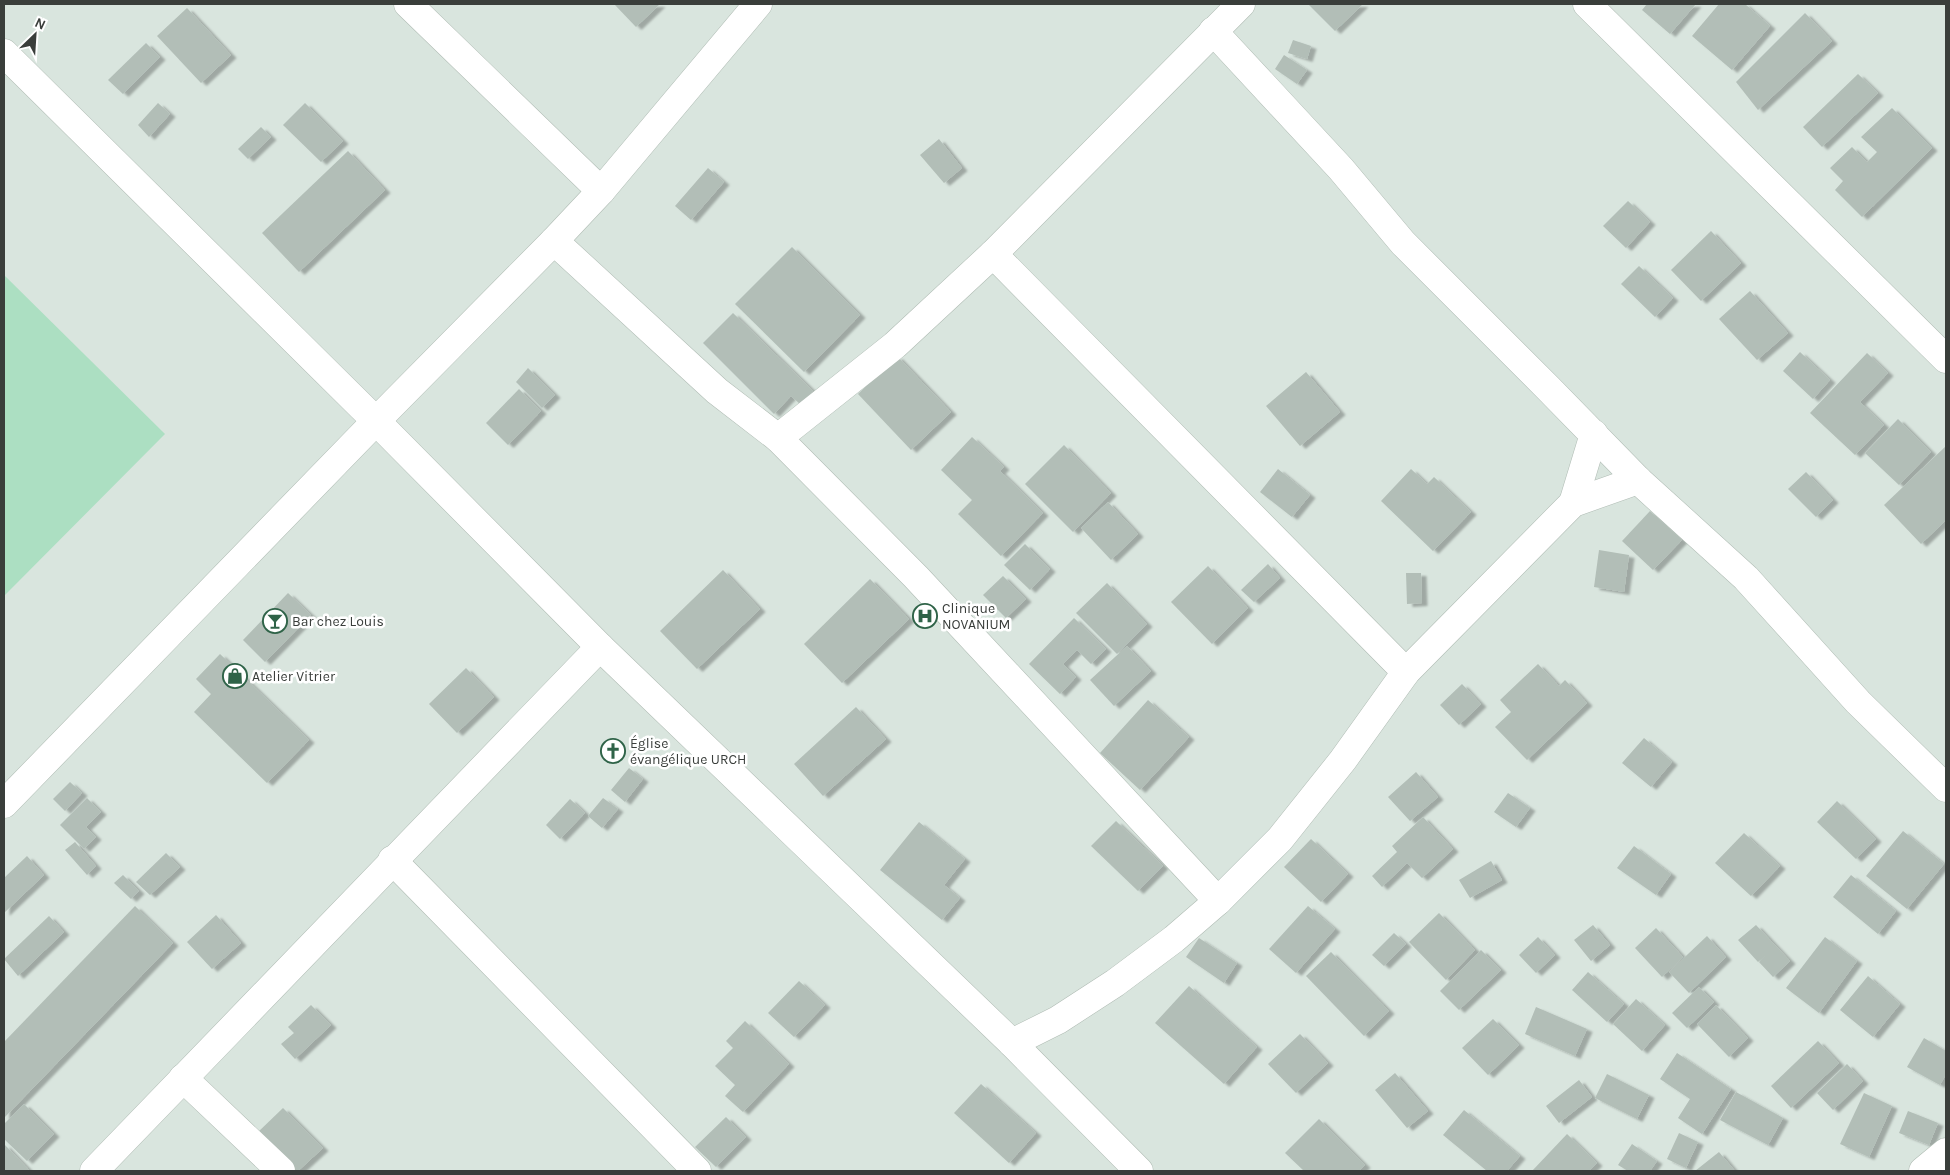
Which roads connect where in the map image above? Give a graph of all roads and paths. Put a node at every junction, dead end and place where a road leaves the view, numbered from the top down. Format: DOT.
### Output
graph roads {
  1 [pos="408,4"];
  2 [pos="758,4"];
  3 [pos="1241,4"];
  4 [pos="1587,4"];
  5 [pos="1213,31"];
  6 [pos="4,53"];
  7 [pos="601,191"];
  8 [pos="554,241"];
  9 [pos="993,254"];
  10 [pos="1946,359"];
  11 [pos="376,421"];
  12 [pos="1594,434"];
  13 [pos="778,438"];
  14 [pos="1638,480"];
  15 [pos="1573,503"];
  16 [pos="600,646"];
  17 [pos="1406,672"];
  18 [pos="1946,788"];
  19 [pos="4,804"];
  20 [pos="392,860"];
  21 [pos="1218,900"];
  22 [pos="1012,1043"];
  23 [pos="183,1078"];
  24 [pos="1946,1152"];
  25 [pos="94,1171"];
  26 [pos="281,1171"];
  27 [pos="697,1171"];
  28 [pos="1139,1171"];
  29 [pos="1923,1171"];
  1 -- 7 [label="street"];
  2 -- 7 [label="street"];
  3 -- 5 [label="street"];
  4 -- 10 [label="street"];
  5 -- 9 [label="street"];
  5 -- 12 [label="street"];
  6 -- 11 [label="street"];
  7 -- 8 [label="street"];
  8 -- 11 [label="street"];
  8 -- 13 [label="street"];
  9 -- 13 [label="street"];
  9 -- 17 [label="street"];
  11 -- 16 [label="street"];
  11 -- 19 [label="street"];
  12 -- 14 [label="street"];
  12 -- 15 [label="street"];
  13 -- 21 [label="street"];
  14 -- 15 [label="street"];
  14 -- 18 [label="street"];
  15 -- 17 [label="street"];
  16 -- 20 [label="street"];
  16 -- 22 [label="street"];
  17 -- 21 [label="street"];
  20 -- 23 [label="street"];
  20 -- 27 [label="street"];
  21 -- 22 [label="street"];
  22 -- 28 [label="street"];
  23 -- 25 [label="street"];
  23 -- 26 [label="street"];
  24 -- 29 [label="street"];
}
